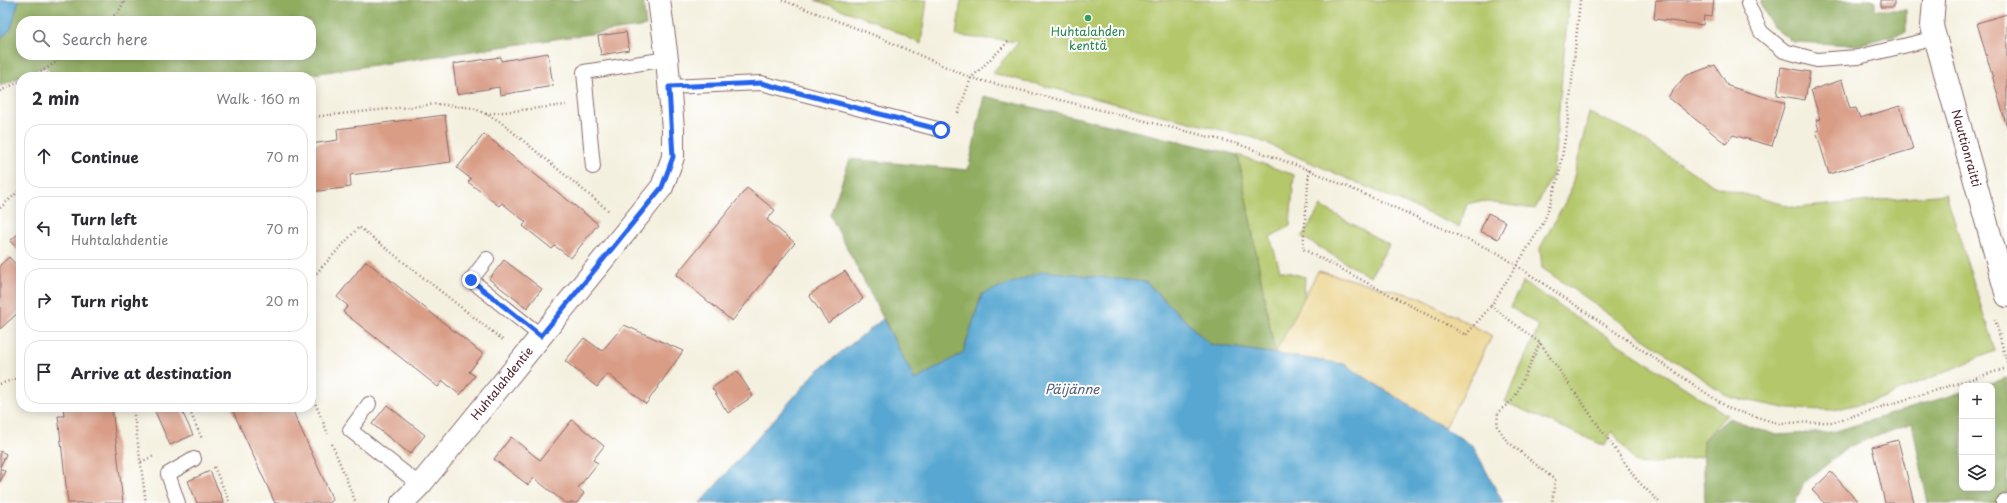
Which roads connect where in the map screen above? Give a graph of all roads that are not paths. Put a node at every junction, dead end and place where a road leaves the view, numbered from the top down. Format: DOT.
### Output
graph roads {
  1 [pos="659,0"];
  2 [pos="1748,0"];
  3 [pos="1934,0"];
  4 [pos="1936,38"];
  5 [pos="667,59"];
  6 [pos="669,87"];
  7 [pos="941,130"];
  8 [pos="593,166"];
  9 [pos="487,260"];
  10 [pos="2007,296"];
  11 [pos="541,336"];
  12 [pos="369,404"];
  13 [pos="194,459"];
  14 [pos="420,485"];
  15 [pos="2007,501"];
  16 [pos="178,503"];
  17 [pos="402,503"];
  18 [pos="2003,503"];
  1 -- 5 [label="street, Huhtalahdentie"];
  2 -- 4 [label="lane"];
  3 -- 4 [label="street, Nauttionraitti"];
  4 -- 10 [label="street, Nauttionraitti"];
  5 -- 6 [label="street, Huhtalahdentie"];
  5 -- 8 [label="lane"];
  6 -- 7 [label="lane"];
  6 -- 11 [label="street, Huhtalahdentie"];
  9 -- 11 [label="lane"];
  11 -- 14 [label="street, Huhtalahdentie"];
  12 -- 14 [label="lane"];
  13 -- 16 [label="lane"];
  14 -- 17 [label="street, Huhtalahdentie"];
  15 -- 18 [label="lane"];
}
